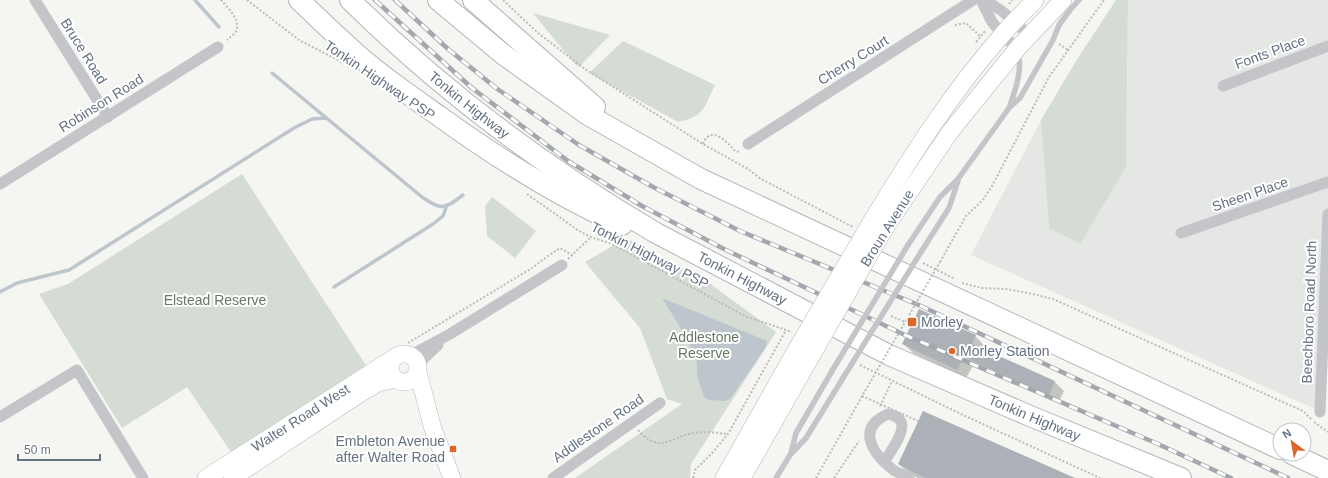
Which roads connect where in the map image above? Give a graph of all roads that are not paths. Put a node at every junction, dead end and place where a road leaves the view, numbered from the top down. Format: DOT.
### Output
graph roads {
  1 [pos="35,0"];
  2 [pos="299,0"];
  3 [pos="350,0"];
  4 [pos="438,0"];
  5 [pos="473,0"];
  6 [pos="973,0"];
  7 [pos="980,0"];
  8 [pos="985,0"];
  9 [pos="1035,0"];
  10 [pos="1063,0"];
  11 [pos="1080,0"];
  12 [pos="1015,22"];
  13 [pos="1002,34"];
  14 [pos="1029,35"];
  15 [pos="1328,46"];
  16 [pos="218,47"];
  17 [pos="1017,48"];
  18 [pos="1223,86"];
  19 [pos="1009,108"];
  20 [pos="108,117"];
  21 [pos="636,142"];
  22 [pos="748,144"];
  23 [pos="958,179"];
  24 [pos="1328,182"];
  25 [pos="0,184"];
  26 [pos="1328,214"];
  27 [pos="869,228"];
  28 [pos="1181,233"];
  29 [pos="562,265"];
  30 [pos="726,270"];
  31 [pos="802,356"];
  32 [pos="410,362"];
  33 [pos="400,380"];
  34 [pos="660,403"];
  35 [pos="1320,412"];
  36 [pos="0,417"];
  37 [pos="433,430"];
  38 [pos="1272,445"];
  39 [pos="790,455"];
  40 [pos="884,462"];
  41 [pos="1309,462"];
  42 [pos="1328,471"];
  43 [pos="143,478"];
  44 [pos="206,478"];
  45 [pos="232,478"];
  46 [pos="452,478"];
  47 [pos="553,478"];
  48 [pos="724,478"];
  49 [pos="742,478"];
  50 [pos="776,478"];
  51 [pos="909,478"];
  52 [pos="1181,478"];
  1 -- 20 [label="street, Bruce Road"];
  2 -- 30 [label="highway"];
  3 -- 30 [label="highway, Tonkin Highway"];
  4 -- 21 [label="highway"];
  5 -- 21 [label="highway"];
  6 -- 22 [label="street, Cherry Court"];
  7 -- 13 [label="street"];
  8 -- 12 [label="street"];
  9 -- 12 [label="main road, Broun Avenue"];
  10 -- 14 [label="main road, Broun Avenue"];
  11 -- 19 [label="lane"];
  12 -- 13 [label="main road, Broun Avenue"];
  12 -- 14 [label="street"];
  13 -- 17 [label="street"];
  13 -- 27 [label="main road, Broun Avenue"];
  14 -- 17 [label="main road, Broun Avenue"];
  15 -- 18 [label="street, Fonts Place"];
  16 -- 20 [label="street, Robinson Road"];
  17 -- 19 [label="lane"];
  17 -- 27 [label="main road, Broun Avenue"];
  19 -- 23 [label="lane"];
  20 -- 25 [label="street, Robinson Road"];
  21 -- 38 [label="highway"];
  23 -- 39 [label="lane, bridge"];
  23 -- 39 [label="lane, bridge"];
  24 -- 28 [label="street, Sheen Place"];
  26 -- 35 [label="street, Beechboro Road North"];
  27 -- 31 [label="main road, Broun Avenue, bridge"];
  29 -- 32 [label="street, Walter Road West"];
  30 -- 52 [label="highway, Tonkin Highway"];
  31 -- 48 [label="main road, Broun Avenue"];
  31 -- 49 [label="main road, Broun Avenue"];
  32 -- 33 [label="main road"];
  32 -- 33 [label="main road"];
  32 -- 37 [label="main road"];
  32 -- 44 [label="main road, Walter Road West"];
  33 -- 37 [label="main road"];
  33 -- 45 [label="main road, Walter Road West"];
  34 -- 47 [label="street, Addlestone Road"];
  36 -- 43 [label="street"];
  37 -- 46 [label="main road"];
  39 -- 50 [label="lane"];
  40 -- 51 [label="street"];
  41 -- 42 [label="highway"];
}
